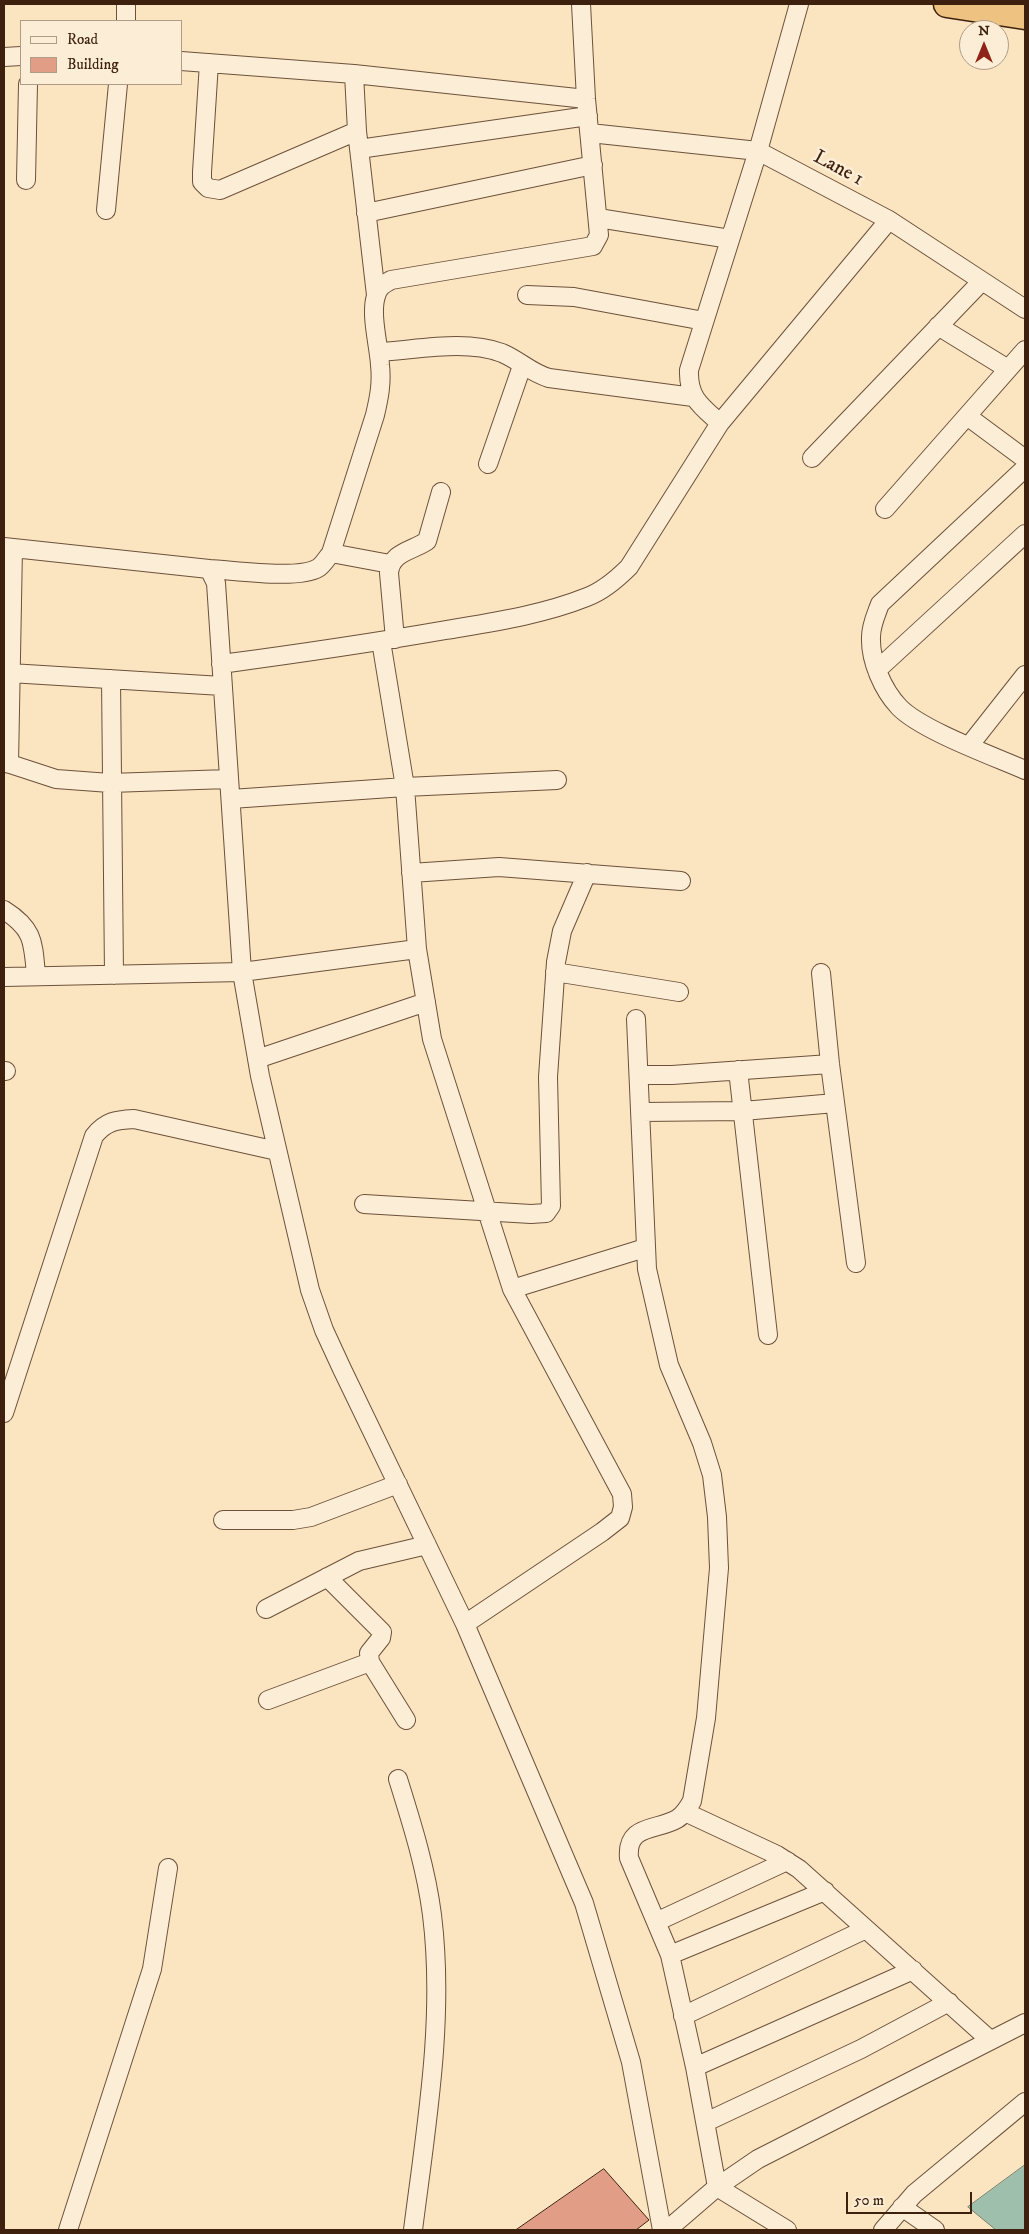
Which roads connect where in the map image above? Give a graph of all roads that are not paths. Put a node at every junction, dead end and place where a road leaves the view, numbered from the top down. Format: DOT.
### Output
graph roads {
  1 [pos="126,4"];
  2 [pos="581,4"];
  3 [pos="799,4"];
  4 [pos="948,4"];
  5 [pos="1025,16"];
  6 [pos="126,20"];
  7 [pos="20,56"];
  8 [pos="4,57"];
  9 [pos="182,61"];
  10 [pos="209,63"];
  11 [pos="354,74"];
  12 [pos="28,85"];
  13 [pos="118,85"];
  14 [pos="588,116"];
  15 [pos="357,131"];
  16 [pos="359,149"];
  17 [pos="758,151"];
  18 [pos="593,165"];
  19 [pos="26,180"];
  20 [pos="106,210"];
  21 [pos="366,213"];
  22 [pos="598,218"];
  23 [pos="889,220"];
  24 [pos="730,238"];
  25 [pos="982,281"];
  26 [pos="376,296"];
  27 [pos="527,296"];
  28 [pos="1025,309"];
  29 [pos="704,321"];
  30 [pos="938,326"];
  31 [pos="1025,350"];
  32 [pos="379,352"];
  33 [pos="522,366"];
  34 [pos="1008,369"];
  35 [pos="693,397"];
  36 [pos="967,416"];
  37 [pos="720,423"];
  38 [pos="812,458"];
  39 [pos="1025,458"];
  40 [pos="488,464"];
  41 [pos="1025,468"];
  42 [pos="441,492"];
  43 [pos="885,508"];
  44 [pos="1025,534"];
  45 [pos="8,548"];
  46 [pos="331,554"];
  47 [pos="390,564"];
  48 [pos="209,569"];
  49 [pos="388,640"];
  50 [pos="221,664"];
  51 [pos="877,670"];
  52 [pos="10,672"];
  53 [pos="111,679"];
  54 [pos="1023,682"];
  55 [pos="222,686"];
  56 [pos="969,746"];
  57 [pos="6,763"];
  58 [pos="1025,770"];
  59 [pos="228,778"];
  60 [pos="557,780"];
  61 [pos="110,783"];
  62 [pos="404,787"];
  63 [pos="230,799"];
  64 [pos="411,873"];
  65 [pos="588,873"];
  66 [pos="681,881"];
  67 [pos="4,910"];
  68 [pos="417,949"];
  69 [pos="242,972"];
  70 [pos="555,972"];
  71 [pos="821,973"];
  72 [pos="36,975"];
  73 [pos="114,975"];
  74 [pos="4,977"];
  75 [pos="680,992"];
  76 [pos="426,1002"];
  77 [pos="636,1019"];
  78 [pos="257,1059"];
  79 [pos="830,1064"];
  80 [pos="738,1070"];
  81 [pos="640,1075"];
  82 [pos="835,1103"];
  83 [pos="743,1111"];
  84 [pos="641,1112"];
  85 [pos="277,1151"];
  86 [pos="364,1204"];
  87 [pos="486,1211"];
  88 [pos="645,1248"];
  89 [pos="856,1263"];
  90 [pos="512,1289"];
  91 [pos="768,1335"];
  92 [pos="4,1413"];
  93 [pos="398,1484"];
  94 [pos="223,1520"];
  95 [pos="427,1545"];
  96 [pos="328,1577"];
  97 [pos="266,1609"];
  98 [pos="465,1624"];
  99 [pos="370,1662"];
  100 [pos="268,1700"];
  101 [pos="406,1720"];
  102 [pos="398,1779"];
  103 [pos="685,1812"];
  104 [pos="787,1862"];
  105 [pos="168,1868"];
  106 [pos="825,1891"];
  107 [pos="656,1922"];
  108 [pos="866,1929"];
  109 [pos="670,1955"];
  110 [pos="913,1970"];
  111 [pos="948,2002"];
  112 [pos="683,2016"];
  113 [pos="1025,2022"];
  114 [pos="990,2040"];
  115 [pos="696,2067"];
  116 [pos="1025,2102"];
  117 [pos="706,2122"];
  118 [pos="717,2187"];
  119 [pos="902,2207"];
  120 [pos="68,2230"];
  121 [pos="414,2230"];
  122 [pos="662,2230"];
  123 [pos="666,2230"];
  124 [pos="787,2230"];
  125 [pos="883,2230"];
  126 [pos="935,2230"];
  1 -- 6 [label="street"];
  2 -- 14 [label="street"];
  3 -- 17 [label="street"];
  4 -- 5 [label="highway"];
  7 -- 8 [label="street"];
  9 -- 10 [label="street"];
  10 -- 11 [label="street"];
  10 -- 15 [label="street"];
  11 -- 14 [label="street"];
  11 -- 15 [label="street"];
  12 -- 19 [label="street"];
  13 -- 20 [label="street"];
  14 -- 16 [label="street"];
  14 -- 17 [label="street"];
  14 -- 18 [label="street"];
  15 -- 16 [label="street"];
  16 -- 21 [label="street"];
  17 -- 23 [label="street, Lane 1"];
  17 -- 24 [label="street"];
  18 -- 21 [label="street"];
  18 -- 22 [label="street"];
  21 -- 26 [label="street"];
  22 -- 24 [label="street"];
  22 -- 26 [label="street"];
  23 -- 25 [label="street, Lane 1"];
  23 -- 37 [label="street"];
  24 -- 29 [label="street"];
  25 -- 28 [label="street, Lane 1"];
  25 -- 30 [label="street"];
  26 -- 32 [label="street"];
  27 -- 29 [label="street"];
  29 -- 35 [label="street"];
  30 -- 34 [label="street"];
  30 -- 38 [label="street"];
  31 -- 34 [label="street"];
  32 -- 33 [label="street"];
  32 -- 46 [label="street"];
  33 -- 35 [label="street"];
  33 -- 40 [label="street"];
  34 -- 36 [label="street"];
  35 -- 37 [label="street"];
  36 -- 39 [label="street"];
  36 -- 43 [label="street"];
  37 -- 49 [label="street"];
  41 -- 51 [label="street"];
  42 -- 47 [label="street"];
  44 -- 51 [label="street"];
  45 -- 48 [label="street"];
  45 -- 52 [label="street"];
  46 -- 47 [label="street"];
  46 -- 48 [label="street"];
  47 -- 49 [label="street"];
  48 -- 50 [label="street"];
  49 -- 50 [label="street"];
  49 -- 62 [label="street"];
  50 -- 55 [label="street"];
  51 -- 56 [label="street"];
  52 -- 53 [label="street"];
  52 -- 57 [label="street"];
  53 -- 55 [label="street"];
  53 -- 61 [label="street"];
  54 -- 56 [label="street"];
  55 -- 59 [label="street"];
  56 -- 58 [label="street"];
  57 -- 61 [label="street"];
  59 -- 61 [label="street"];
  59 -- 63 [label="street"];
  60 -- 62 [label="street"];
  61 -- 73 [label="street"];
  62 -- 63 [label="street"];
  62 -- 64 [label="street"];
  63 -- 69 [label="street"];
  64 -- 65 [label="street"];
  64 -- 68 [label="street"];
  65 -- 66 [label="street"];
  65 -- 70 [label="street"];
  67 -- 72 [label="street"];
  68 -- 69 [label="street"];
  68 -- 76 [label="street"];
  69 -- 73 [label="street"];
  69 -- 78 [label="street"];
  70 -- 75 [label="street"];
  70 -- 87 [label="street"];
  71 -- 79 [label="street"];
  72 -- 73 [label="street"];
  72 -- 74 [label="street"];
  76 -- 78 [label="street"];
  76 -- 87 [label="street"];
  77 -- 81 [label="street"];
  78 -- 85 [label="street"];
  79 -- 80 [label="street"];
  79 -- 82 [label="street"];
  80 -- 81 [label="street"];
  80 -- 83 [label="street"];
  81 -- 84 [label="street"];
  82 -- 83 [label="street"];
  82 -- 89 [label="street"];
  83 -- 84 [label="street"];
  83 -- 91 [label="street"];
  84 -- 88 [label="street"];
  85 -- 92 [label="street"];
  85 -- 93 [label="street"];
  86 -- 87 [label="street"];
  87 -- 90 [label="street"];
  88 -- 90 [label="street"];
  88 -- 103 [label="street"];
  90 -- 98 [label="street"];
  93 -- 94 [label="street"];
  93 -- 95 [label="street"];
  95 -- 96 [label="street"];
  95 -- 98 [label="street"];
  96 -- 97 [label="street"];
  96 -- 99 [label="street"];
  98 -- 122 [label="street"];
  99 -- 100 [label="street"];
  99 -- 101 [label="street"];
  102 -- 121 [label="street"];
  103 -- 104 [label="street"];
  103 -- 107 [label="street"];
  104 -- 106 [label="street"];
  104 -- 107 [label="street"];
  105 -- 120 [label="street"];
  106 -- 108 [label="street"];
  106 -- 109 [label="street"];
  107 -- 109 [label="street"];
  108 -- 110 [label="street"];
  108 -- 112 [label="street"];
  109 -- 112 [label="street"];
  110 -- 111 [label="street"];
  110 -- 115 [label="street"];
  111 -- 114 [label="street"];
  111 -- 117 [label="street"];
  112 -- 115 [label="street"];
  113 -- 114 [label="street"];
  114 -- 118 [label="street"];
  115 -- 117 [label="street"];
  116 -- 119 [label="street"];
  117 -- 118 [label="street"];
  118 -- 123 [label="street"];
  118 -- 124 [label="street"];
  119 -- 125 [label="street"];
  119 -- 126 [label="street"];
}
